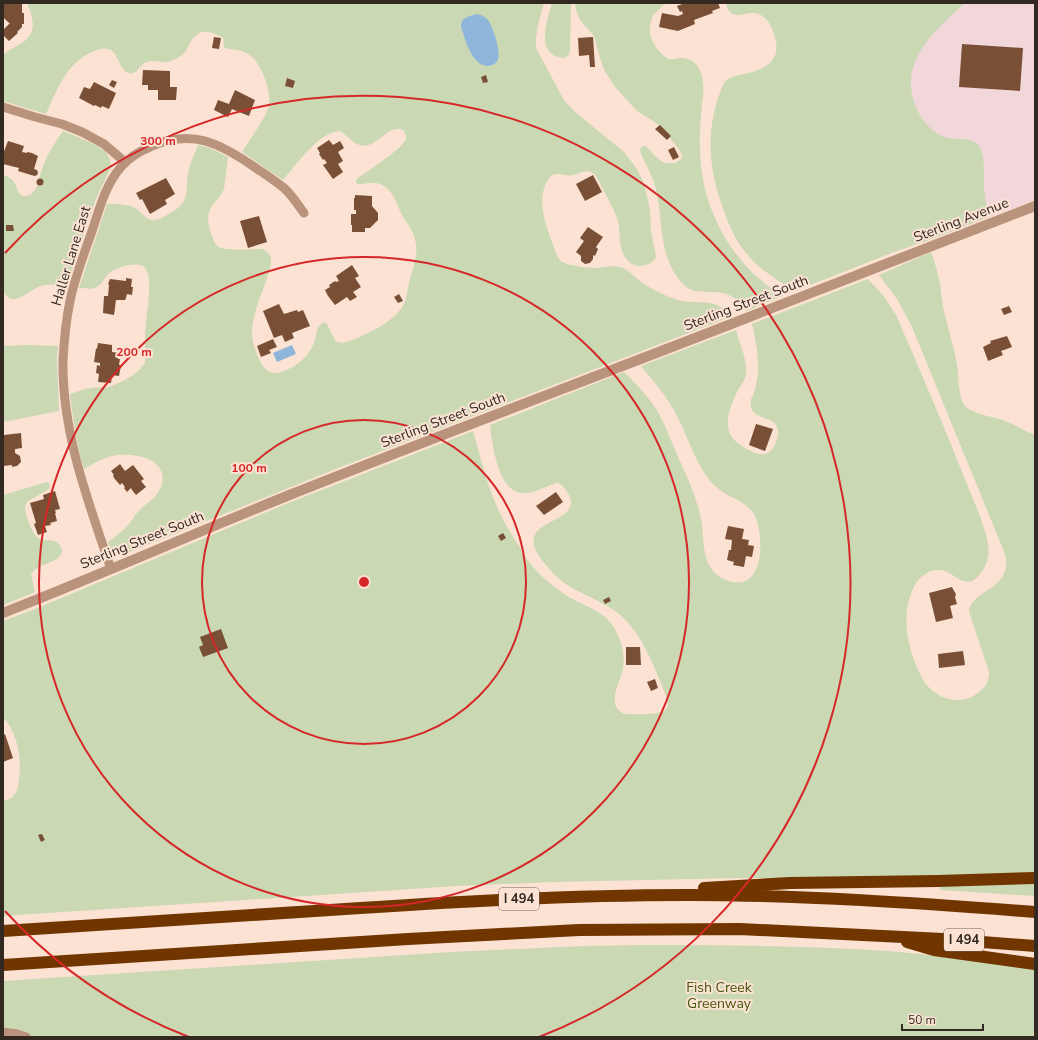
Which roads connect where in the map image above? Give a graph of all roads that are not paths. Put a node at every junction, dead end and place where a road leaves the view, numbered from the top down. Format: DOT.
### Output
graph roads {
  1 [pos="3,107"];
  2 [pos="125,162"];
  3 [pos="1035,206"];
  4 [pos="304,213"];
  5 [pos="896,259"];
  6 [pos="110,569"];
  7 [pos="3,613"];
  8 [pos="1035,878"];
  9 [pos="579,897"];
  10 [pos="1035,912"];
  11 [pos="3,931"];
  12 [pos="892,937"];
  13 [pos="1035,946"];
  14 [pos="1035,964"];
  15 [pos="3,965"];
  16 [pos="3,1032"];
  17 [pos="26,1037"];
  1 -- 2 [label="street"];
  2 -- 4 [label="street, Haller Lane East"];
  2 -- 6 [label="street, Haller Lane East"];
  3 -- 5 [label="street, Sterling Avenue"];
  5 -- 6 [label="street, Sterling Street South"];
  6 -- 7 [label="street, Sterling Street South"];
  8 -- 9 [label="highway"];
  9 -- 10 [label="highway, I 494"];
  9 -- 11 [label="highway, I 494"];
  12 -- 13 [label="highway, I 494"];
  12 -- 14 [label="highway"];
  12 -- 15 [label="highway, I 494"];
  16 -- 17 [label="street"];
}
